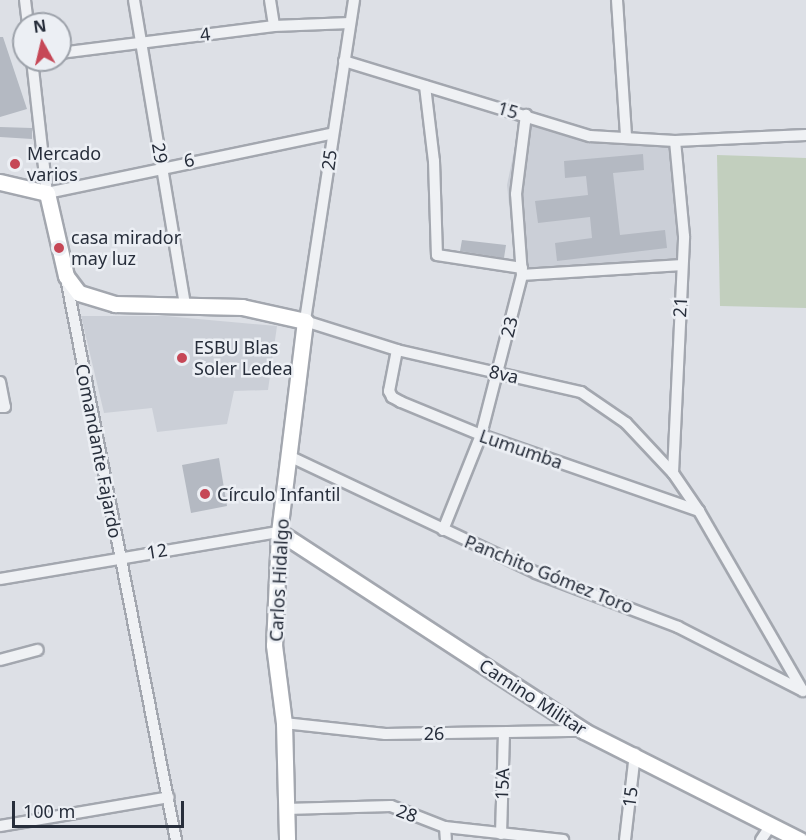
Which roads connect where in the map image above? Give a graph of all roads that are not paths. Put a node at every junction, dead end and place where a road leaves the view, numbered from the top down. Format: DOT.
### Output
graph roads {
  1 [pos="134,0"];
  2 [pos="270,0"];
  3 [pos="354,0"];
  4 [pos="617,0"];
  5 [pos="350,23"];
  6 [pos="274,26"];
  7 [pos="141,42"];
  8 [pos="72,51"];
  9 [pos="344,62"];
  10 [pos="33,72"];
  11 [pos="425,86"];
  12 [pos="526,115"];
  13 [pos="333,133"];
  14 [pos="806,135"];
  15 [pos="626,136"];
  16 [pos="675,141"];
  17 [pos="162,166"];
  18 [pos="0,182"];
  19 [pos="47,193"];
  20 [pos="682,265"];
  21 [pos="522,271"];
  22 [pos="66,276"];
  23 [pos="185,305"];
  24 [pos="305,321"];
  25 [pos="397,350"];
  26 [pos="497,372"];
  27 [pos="0,382"];
  28 [pos="0,407"];
  29 [pos="481,435"];
  30 [pos="291,457"];
  31 [pos="673,473"];
  32 [pos="699,511"];
  33 [pos="443,530"];
  34 [pos="279,532"];
  35 [pos="119,557"];
  36 [pos="0,579"];
  37 [pos="38,650"];
  38 [pos="0,660"];
  39 [pos="805,692"];
  40 [pos="284,723"];
  41 [pos="584,731"];
  42 [pos="504,733"];
  43 [pos="635,754"];
  44 [pos="169,797"];
  45 [pos="286,809"];
  46 [pos="771,825"];
  47 [pos="0,826"];
  48 [pos="445,826"];
  49 [pos="501,834"];
  50 [pos="176,840"];
  51 [pos="287,840"];
  52 [pos="446,840"];
  53 [pos="563,840"];
  54 [pos="625,840"];
  55 [pos="761,840"];
  56 [pos="800,840"];
  1 -- 7 [label="street, 29"];
  2 -- 6 [label="street"];
  3 -- 5 [label="street, 25"];
  4 -- 15 [label="street"];
  5 -- 6 [label="street, 4"];
  5 -- 9 [label="street, 25"];
  6 -- 7 [label="street, 4"];
  7 -- 8 [label="street, 4"];
  7 -- 17 [label="street, 29"];
  9 -- 11 [label="street, 15"];
  9 -- 13 [label="street, 25"];
  10 -- 19 [label="street, Comandante Fajardo"];
  11 -- 12 [label="street, 15"];
  11 -- 21 [label="street"];
  12 -- 15 [label="street, 15"];
  12 -- 21 [label="street, 23"];
  13 -- 17 [label="street, 6"];
  13 -- 24 [label="street, 25"];
  14 -- 16 [label="street, 15"];
  15 -- 16 [label="street, 15"];
  16 -- 20 [label="street, 21"];
  17 -- 19 [label="street, 6"];
  17 -- 23 [label="street, 29"];
  18 -- 19 [label="main road"];
  19 -- 22 [label="main road, Comandante Fajardo"];
  20 -- 21 [label="street"];
  20 -- 31 [label="street, 21"];
  21 -- 26 [label="street, 23"];
  22 -- 23 [label="main road, 8va"];
  22 -- 35 [label="street, Comandante Fajardo"];
  23 -- 24 [label="main road, 8va"];
  24 -- 25 [label="street, 8va"];
  24 -- 30 [label="main road, Carlos Hidalgo"];
  25 -- 26 [label="street, 8va"];
  25 -- 29 [label="street, Lumumba"];
  26 -- 29 [label="street, 23"];
  26 -- 31 [label="street, 8va"];
  27 -- 28 [label="street"];
  29 -- 32 [label="street, Lumumba"];
  29 -- 33 [label="street, 23"];
  30 -- 33 [label="street, Panchito Gómez Toro"];
  30 -- 34 [label="main road, Carlos Hidalgo"];
  31 -- 32 [label="street, 8va"];
  32 -- 39 [label="street, 8va"];
  33 -- 39 [label="street, Panchito Gómez Toro"];
  34 -- 35 [label="street, 12"];
  34 -- 40 [label="main road, Carlos Hidalgo"];
  34 -- 41 [label="main road, Camino Militar"];
  35 -- 36 [label="street, 12"];
  35 -- 44 [label="street, Comandante Fajardo"];
  37 -- 38 [label="street"];
  40 -- 42 [label="street, 26"];
  40 -- 45 [label="main road, Carlos Hidalgo"];
  41 -- 42 [label="street, 26"];
  41 -- 43 [label="main road, Camino Militar"];
  42 -- 49 [label="street, 15A"];
  43 -- 46 [label="main road, Camino Militar"];
  43 -- 54 [label="street, 15"];
  44 -- 47 [label="street"];
  44 -- 50 [label="street, Comandante Fajardo"];
  45 -- 48 [label="street, 28"];
  45 -- 51 [label="main road, Carlos Hidalgo"];
  46 -- 55 [label="street"];
  46 -- 56 [label="main road, Camino Militar"];
  48 -- 49 [label="street, 28"];
  48 -- 52 [label="street"];
  49 -- 53 [label="street, 28"];
}
